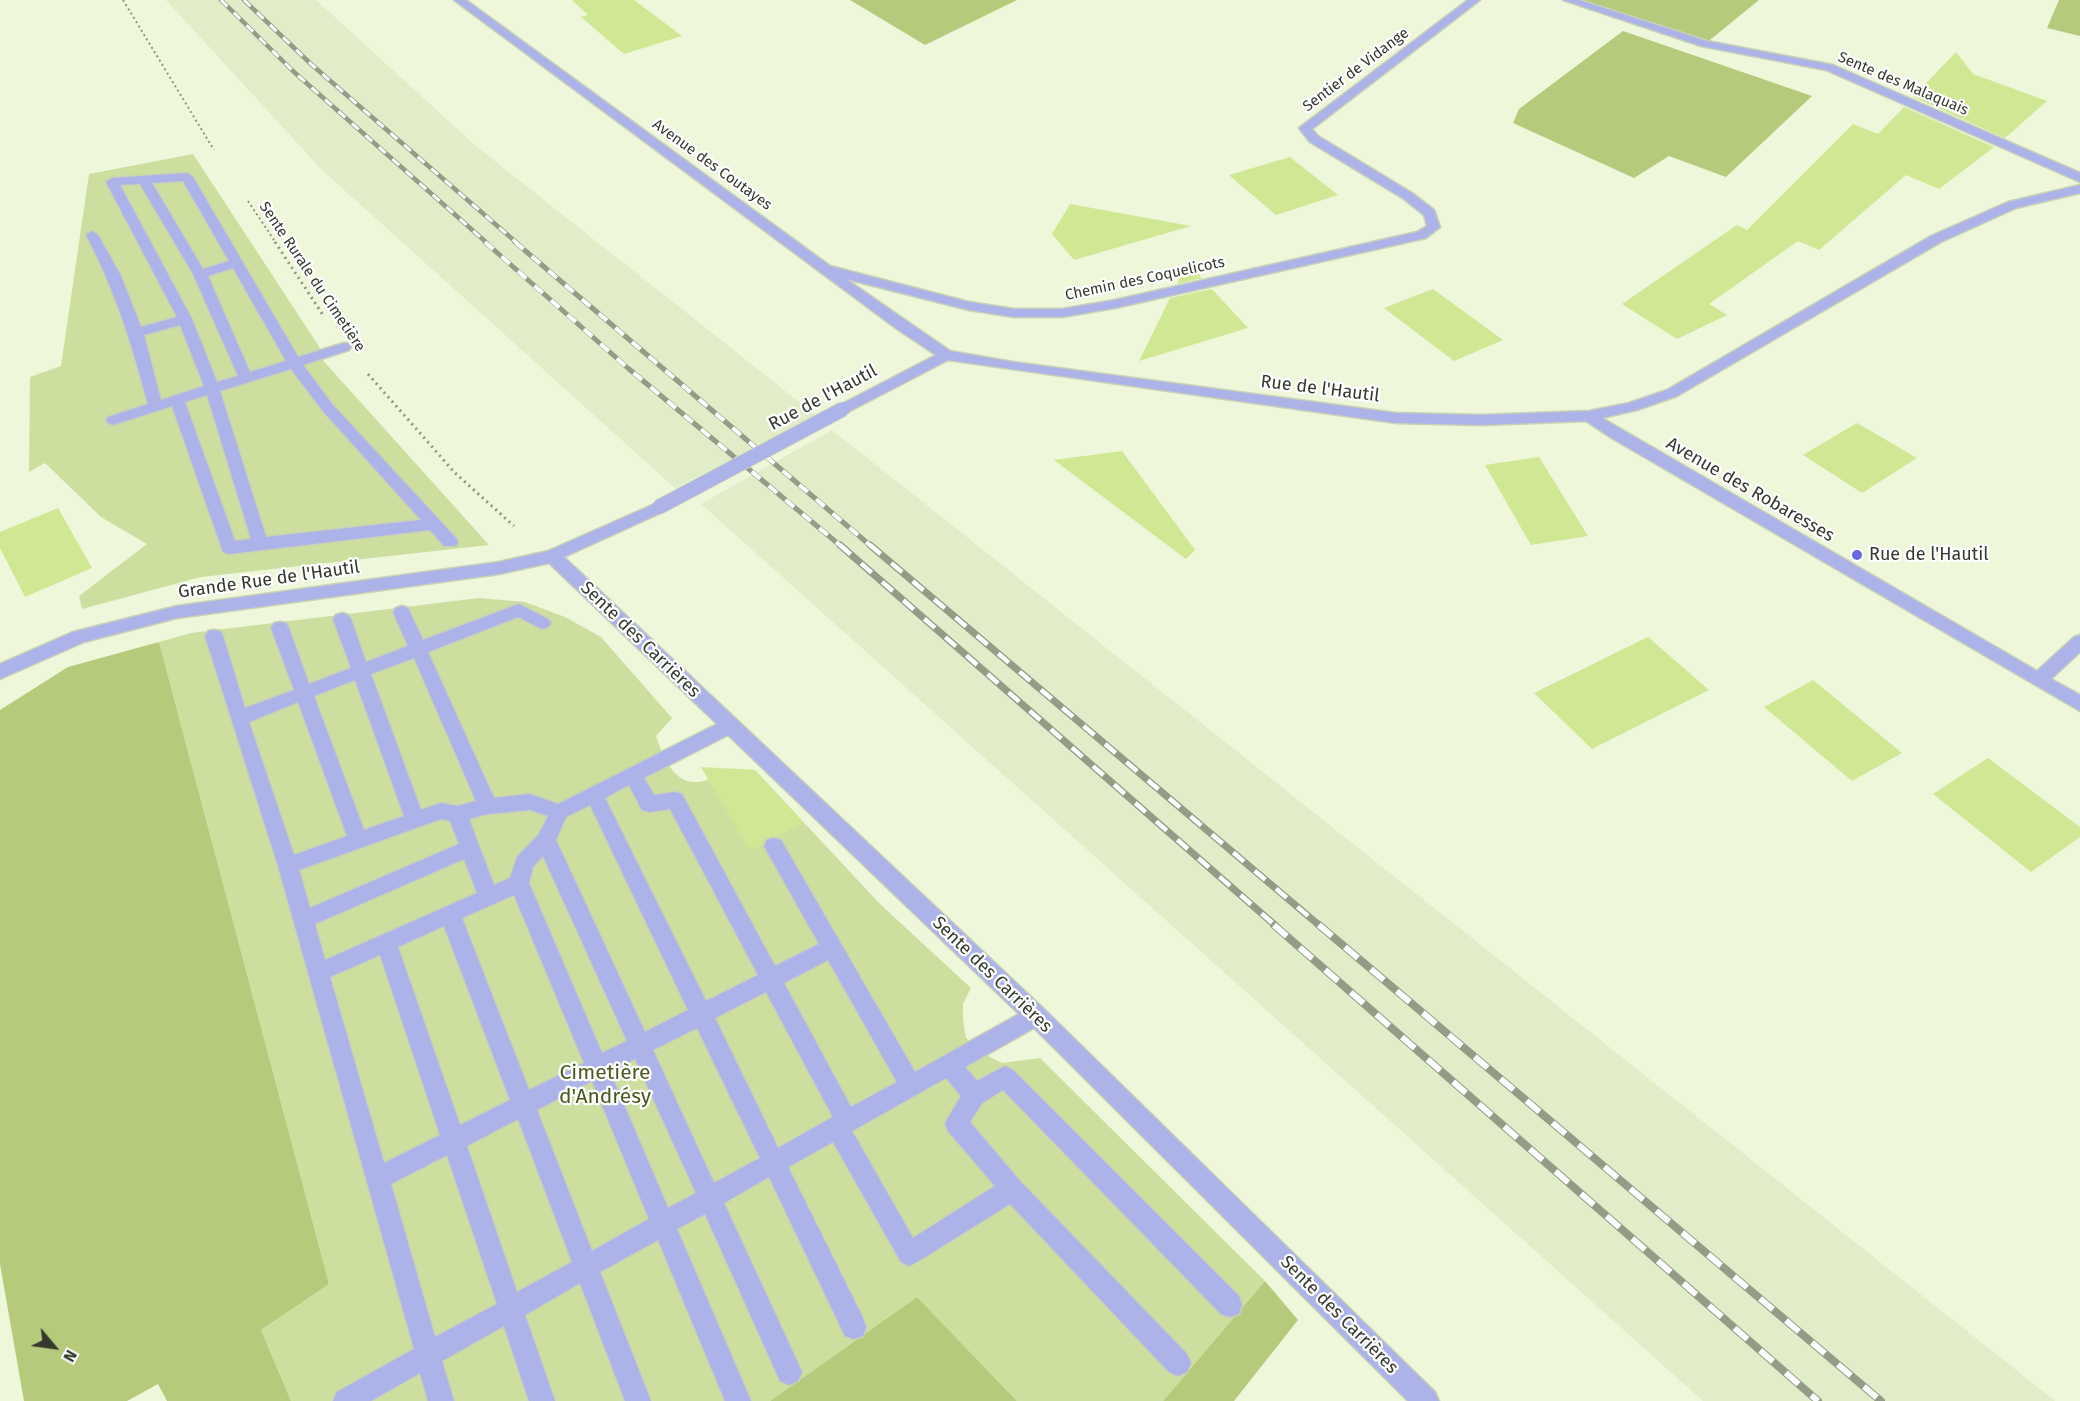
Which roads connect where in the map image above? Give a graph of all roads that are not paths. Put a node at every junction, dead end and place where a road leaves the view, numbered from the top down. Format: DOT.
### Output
graph roads {
  1 [pos="459,0"];
  2 [pos="1475,0"];
  3 [pos="1568,0"];
  4 [pos="2080,178"];
  5 [pos="144,180"];
  6 [pos="2080,189"];
  7 [pos="92,235"];
  8 [pos="1398,241"];
  9 [pos="236,263"];
  10 [pos="828,270"];
  11 [pos="200,274"];
  12 [pos="185,319"];
  13 [pos="136,333"];
  14 [pos="344,347"];
  15 [pos="946,355"];
  16 [pos="294,363"];
  17 [pos="246,378"];
  18 [pos="212,389"];
  19 [pos="177,400"];
  20 [pos="156,406"];
  21 [pos="1589,416"];
  22 [pos="113,420"];
  23 [pos="434,524"];
  24 [pos="450,542"];
  25 [pos="260,543"];
  26 [pos="552,556"];
  27 [pos="402,612"];
  28 [pos="342,619"];
  29 [pos="542,623"];
  30 [pos="280,628"];
  31 [pos="214,636"];
  32 [pos="2080,642"];
  33 [pos="418,648"];
  34 [pos="360,671"];
  35 [pos="0,672"];
  36 [pos="2038,680"];
  37 [pos="304,693"];
  38 [pos="2080,704"];
  39 [pos="239,718"];
  40 [pos="729,726"];
  41 [pos="633,774"];
  42 [pos="594,794"];
  43 [pos="488,806"];
  44 [pos="559,812"];
  45 [pos="457,814"];
  46 [pos="415,819"];
  47 [pos="358,840"];
  48 [pos="546,840"];
  49 [pos="774,846"];
  50 [pos="470,848"];
  51 [pos="288,866"];
  52 [pos="519,883"];
  53 [pos="489,896"];
  54 [pos="450,914"];
  55 [pos="303,920"];
  56 [pos="386,942"];
  57 [pos="832,948"];
  58 [pos="318,973"];
  59 [pos="771,979"];
  60 [pos="701,1014"];
  61 [pos="1036,1016"];
  62 [pos="640,1045"];
  63 [pos="949,1065"];
  64 [pos="596,1067"];
  65 [pos="911,1086"];
  66 [pos="974,1095"];
  67 [pos="523,1104"];
  68 [pos="842,1125"];
  69 [pos="453,1141"];
  70 [pos="773,1162"];
  71 [pos="377,1179"];
  72 [pos="1012,1189"];
  73 [pos="710,1198"];
  74 [pos="663,1224"];
  75 [pos="586,1267"];
  76 [pos="1230,1305"];
  77 [pos="511,1309"];
  78 [pos="854,1327"];
  79 [pos="428,1356"];
  80 [pos="1178,1363"];
  81 [pos="789,1372"];
  82 [pos="346,1401"];
  83 [pos="441,1401"];
  84 [pos="542,1401"];
  85 [pos="638,1401"];
  86 [pos="738,1401"];
  87 [pos="1426,1401"];
  1 -- 10 [label="street, Avenue des Coutayes"];
  2 -- 8 [label="street, Sentier de Vidange"];
  3 -- 4 [label="street, Sente des Malaquais"];
  5 -- 9 [label="street"];
  5 -- 11 [label="street"];
  5 -- 12 [label="street"];
  6 -- 21 [label="street, Rue de l'Hautil"];
  7 -- 13 [label="street"];
  8 -- 10 [label="street, Chemin des Coquelicots"];
  9 -- 11 [label="street"];
  9 -- 16 [label="street"];
  10 -- 15 [label="street, Avenue des Coutayes"];
  11 -- 17 [label="street"];
  12 -- 13 [label="street"];
  12 -- 18 [label="street"];
  13 -- 20 [label="street"];
  14 -- 16 [label="street"];
  15 -- 21 [label="street, Rue de l'Hautil"];
  15 -- 26 [label="street, Rue de l'Hautil, bridge"];
  16 -- 17 [label="street"];
  16 -- 23 [label="street"];
  17 -- 18 [label="street"];
  18 -- 19 [label="street"];
  18 -- 25 [label="street"];
  19 -- 20 [label="street"];
  19 -- 25 [label="street"];
  20 -- 22 [label="street"];
  21 -- 36 [label="street, Avenue des Robaresses"];
  23 -- 24 [label="street"];
  23 -- 25 [label="street"];
  26 -- 35 [label="street, Grande Rue de l'Hautil"];
  26 -- 40 [label="street, Sente des Carrières"];
  27 -- 33 [label="street"];
  28 -- 34 [label="street"];
  29 -- 33 [label="street"];
  30 -- 37 [label="street"];
  31 -- 39 [label="street"];
  32 -- 36 [label="street"];
  33 -- 34 [label="street"];
  33 -- 43 [label="street"];
  34 -- 37 [label="street"];
  34 -- 46 [label="street"];
  36 -- 38 [label="street, Avenue des Robaresses"];
  37 -- 39 [label="street"];
  37 -- 47 [label="street"];
  39 -- 51 [label="street"];
  40 -- 41 [label="street"];
  40 -- 61 [label="street, Sente des Carrières"];
  41 -- 42 [label="street"];
  41 -- 59 [label="street"];
  42 -- 44 [label="street"];
  42 -- 60 [label="street"];
  43 -- 44 [label="street"];
  43 -- 45 [label="street"];
  44 -- 48 [label="street"];
  45 -- 46 [label="street"];
  45 -- 50 [label="street"];
  46 -- 47 [label="street"];
  47 -- 51 [label="street"];
  48 -- 52 [label="street"];
  48 -- 62 [label="street"];
  49 -- 57 [label="street"];
  50 -- 53 [label="street"];
  50 -- 55 [label="street"];
  51 -- 55 [label="street"];
  52 -- 53 [label="street"];
  52 -- 64 [label="street"];
  53 -- 54 [label="street"];
  54 -- 56 [label="street"];
  54 -- 67 [label="street"];
  55 -- 58 [label="street"];
  56 -- 58 [label="street"];
  56 -- 69 [label="street"];
  57 -- 59 [label="street"];
  57 -- 65 [label="street"];
  58 -- 71 [label="street"];
  59 -- 60 [label="street"];
  59 -- 68 [label="street"];
  60 -- 62 [label="street"];
  60 -- 70 [label="street"];
  61 -- 63 [label="street"];
  61 -- 87 [label="street, Sente des Carrières"];
  62 -- 64 [label="street"];
  62 -- 73 [label="street"];
  63 -- 65 [label="street"];
  63 -- 66 [label="street"];
  64 -- 67 [label="street"];
  64 -- 74 [label="street"];
  65 -- 68 [label="street"];
  66 -- 72 [label="street"];
  66 -- 76 [label="street"];
  67 -- 69 [label="street"];
  67 -- 75 [label="street"];
  68 -- 70 [label="street"];
  68 -- 72 [label="street"];
  69 -- 71 [label="street"];
  69 -- 77 [label="street"];
  70 -- 73 [label="street"];
  70 -- 78 [label="street"];
  71 -- 79 [label="street"];
  72 -- 80 [label="street"];
  73 -- 74 [label="street"];
  73 -- 81 [label="street"];
  74 -- 75 [label="street"];
  74 -- 86 [label="street"];
  75 -- 77 [label="street"];
  75 -- 85 [label="street"];
  77 -- 79 [label="street"];
  77 -- 84 [label="street"];
  79 -- 82 [label="street"];
  79 -- 83 [label="street"];
}
